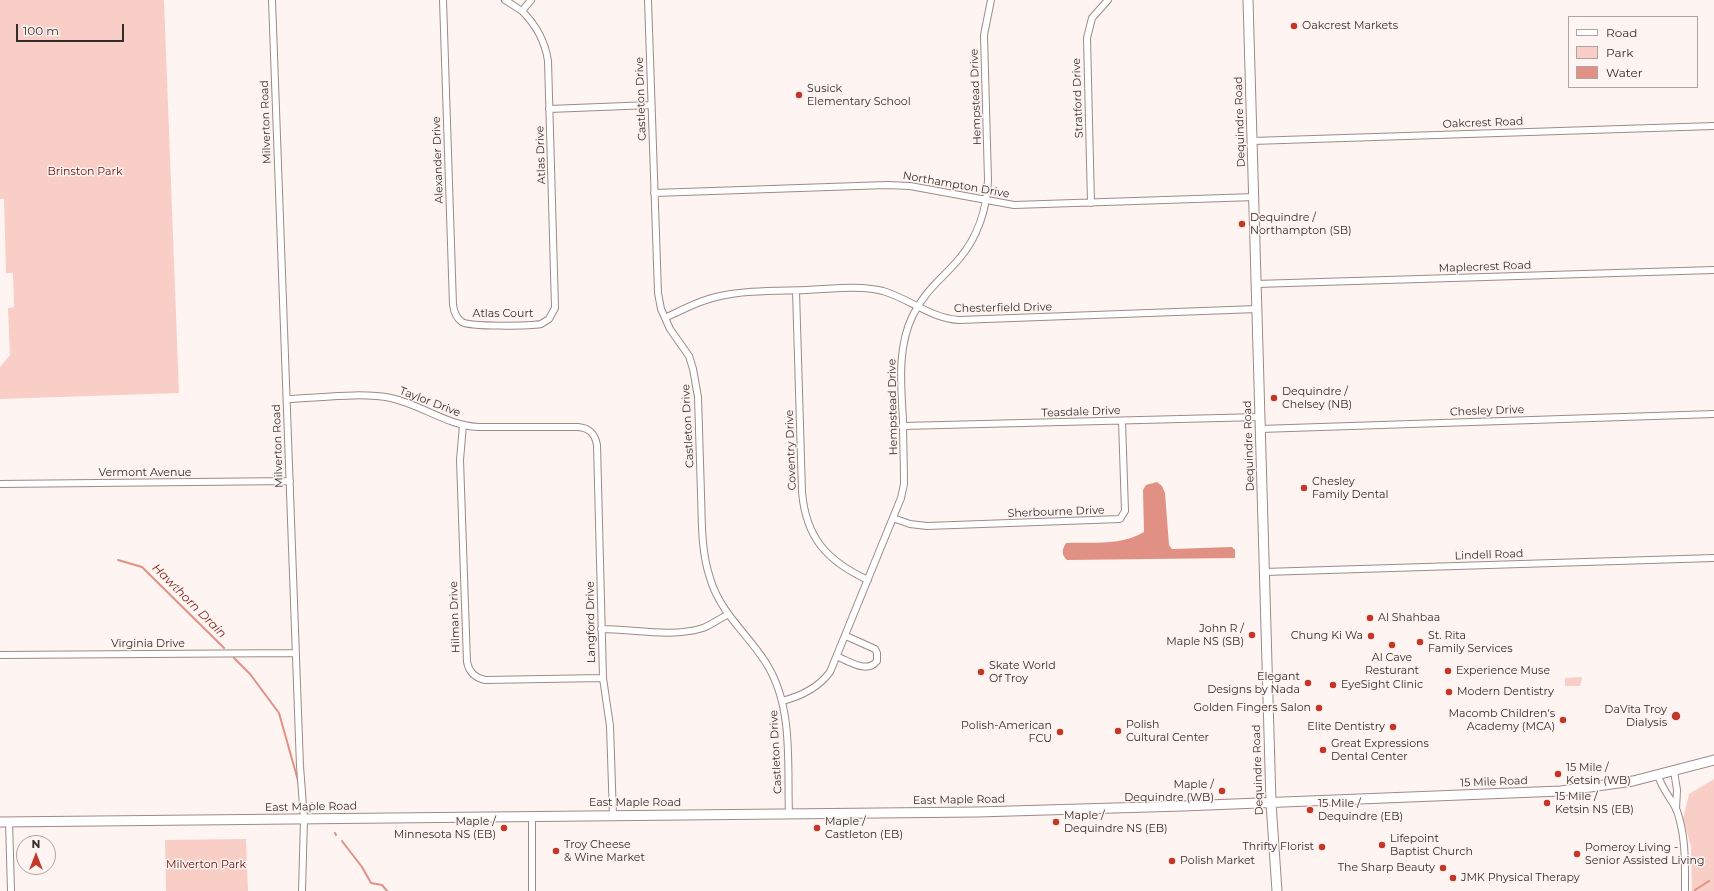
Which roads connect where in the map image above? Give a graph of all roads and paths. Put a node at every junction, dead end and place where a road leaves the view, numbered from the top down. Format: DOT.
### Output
graph roads {
  1 [pos="272,0"];
  2 [pos="443,0"];
  3 [pos="505,0"];
  4 [pos="531,0"];
  5 [pos="648,0"];
  6 [pos="991,0"];
  7 [pos="1108,0"];
  8 [pos="1248,0"];
  9 [pos="522,11"];
  10 [pos="651,105"];
  11 [pos="549,109"];
  12 [pos="1714,126"];
  13 [pos="1252,141"];
  14 [pos="654,193"];
  15 [pos="1254,197"];
  16 [pos="986,201"];
  17 [pos="1092,203"];
  18 [pos="1714,270"];
  19 [pos="1256,284"];
  20 [pos="796,291"];
  21 [pos="917,307"];
  22 [pos="1257,309"];
  23 [pos="458,318"];
  24 [pos="665,318"];
  25 [pos="549,319"];
  26 [pos="287,399"];
  27 [pos="1714,414"];
  28 [pos="1260,417"];
  29 [pos="1122,421"];
  30 [pos="463,426"];
  31 [pos="903,426"];
  32 [pos="1260,429"];
  33 [pos="590,430"];
  34 [pos="290,481"];
  35 [pos="0,484"];
  36 [pos="893,518"];
  37 [pos="1714,558"];
  38 [pos="1264,572"];
  39 [pos="868,580"];
  40 [pos="727,614"];
  41 [pos="601,629"];
  42 [pos="846,636"];
  43 [pos="296,653"];
  44 [pos="0,655"];
  45 [pos="838,657"];
  46 [pos="603,678"];
  47 [pos="782,701"];
  48 [pos="1714,760"];
  49 [pos="1674,771"];
  50 [pos="1658,775"];
  51 [pos="1271,803"];
  52 [pos="1676,809"];
  53 [pos="789,814"];
  54 [pos="532,816"];
  55 [pos="613,816"];
  56 [pos="304,819"];
  57 [pos="4,822"];
  58 [pos="11,891"];
  59 [pos="302,891"];
  60 [pos="532,891"];
  61 [pos="1277,891"];
  62 [pos="1685,891"];
  1 -- 26 [label="street, Milverton Road"];
  2 -- 23 [label="street, Alexander Drive"];
  3 -- 9 [label="street, Atlas Drive"];
  4 -- 9 [label="street"];
  5 -- 10 [label="street, Castleton Drive"];
  6 -- 16 [label="street, Hempstead Drive"];
  7 -- 17 [label="street, Stratford Drive"];
  8 -- 13 [label="main road, Dequindre Road"];
  9 -- 11 [label="street, Atlas Drive"];
  10 -- 11 [label="street"];
  10 -- 14 [label="street, Castleton Drive"];
  11 -- 25 [label="street, Atlas Drive"];
  12 -- 13 [label="street, Oakcrest Road"];
  13 -- 15 [label="main road, Dequindre Road"];
  14 -- 16 [label="street, Northampton Drive"];
  14 -- 24 [label="street, Castleton Drive"];
  15 -- 17 [label="street, Northampton Drive"];
  15 -- 19 [label="main road, Dequindre Road"];
  16 -- 17 [label="street, Northampton Drive"];
  16 -- 21 [label="street, Hempstead Drive"];
  18 -- 19 [label="street, Maplecrest Road"];
  19 -- 22 [label="main road, Dequindre Road"];
  20 -- 21 [label="street, Chesterfield Drive"];
  20 -- 24 [label="street, Chesterfield Drive"];
  20 -- 39 [label="street, Coventry Drive"];
  21 -- 22 [label="street, Chesterfield Drive"];
  21 -- 31 [label="street, Hempstead Drive"];
  22 -- 28 [label="main road, Dequindre Road"];
  23 -- 25 [label="street, Atlas Court"];
  24 -- 40 [label="street, Castleton Drive"];
  26 -- 30 [label="street, Taylor Drive"];
  26 -- 34 [label="street, Milverton Road"];
  27 -- 32 [label="street, Chesley Drive"];
  28 -- 29 [label="street, Teasdale Drive"];
  28 -- 32 [label="main road, Dequindre Road"];
  29 -- 31 [label="street, Teasdale Drive"];
  29 -- 36 [label="street, Sherbourne Drive"];
  30 -- 33 [label="street, Taylor Drive"];
  30 -- 46 [label="street, Hilman Drive"];
  31 -- 36 [label="street, Hempstead Drive"];
  32 -- 38 [label="main road, Dequindre Road"];
  33 -- 41 [label="street, Langford Drive"];
  34 -- 35 [label="street, Vermont Avenue"];
  34 -- 43 [label="street, Milverton Road"];
  36 -- 39 [label="street, Hempstead Drive"];
  37 -- 38 [label="street, Lindell Road"];
  38 -- 51 [label="main road, Dequindre Road"];
  39 -- 42 [label="street, Hempstead Drive"];
  40 -- 41 [label="street"];
  40 -- 47 [label="street, Castleton Drive"];
  41 -- 46 [label="street, Langford Drive"];
  42 -- 45 [label="street, Hempstead Drive"];
  42 -- 45 [label="street"];
  43 -- 44 [label="street, Virginia Drive"];
  43 -- 56 [label="street, Milverton Road"];
  45 -- 47 [label="street, Hempstead Drive"];
  46 -- 55 [label="street, Langford Drive"];
  47 -- 53 [label="street, Castleton Drive"];
  48 -- 49 [label="main road, 15 Mile Road"];
  49 -- 50 [label="main road, 15 Mile Road"];
  49 -- 52 [label="street"];
  50 -- 51 [label="main road, 15 Mile Road"];
  50 -- 52 [label="street"];
  51 -- 53 [label="main road, East Maple Road"];
  51 -- 61 [label="main road, Dequindre Road"];
  52 -- 62 [label="street"];
  53 -- 55 [label="main road, East Maple Road"];
  54 -- 55 [label="main road, East Maple Road"];
  54 -- 56 [label="main road, East Maple Road"];
  54 -- 60 [label="street"];
  56 -- 57 [label="main road, East Maple Road"];
  56 -- 59 [label="street, Milverton Road"];
  57 -- 58 [label="street"];
}
